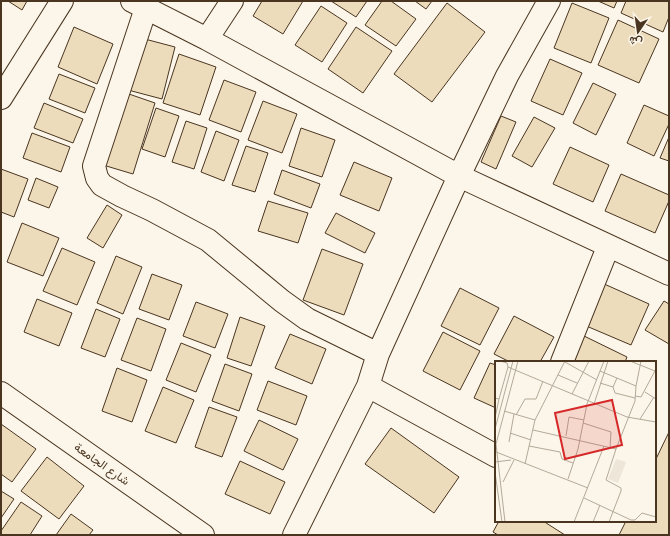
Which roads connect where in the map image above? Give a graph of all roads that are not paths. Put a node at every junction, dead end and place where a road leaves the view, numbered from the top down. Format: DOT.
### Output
graph roads {
  1 [pos="62,1"];
  2 [pos="232,1"];
  3 [pos="549,1"];
  4 [pos="139,4"];
  5 [pos="207,39"];
  6 [pos="1,98"];
  7 [pos="459,176"];
  8 [pos="608,247"];
  9 [pos="669,274"];
  10 [pos="378,354"];
  11 [pos="562,361"];
  12 [pos="368,386"];
  13 [pos="1,393"];
  14 [pos="495,455"];
  15 [pos="203,535"];
  16 [pos="294,535"];
  1 -- 6 [label="street"];
  2 -- 5 [label="street"];
  3 -- 7 [label="street"];
  4 -- 5 [label="street"];
  4 -- 10 [label="street"];
  5 -- 7 [label="street"];
  7 -- 8 [label="street"];
  7 -- 10 [label="street"];
  8 -- 9 [label="street"];
  8 -- 11 [label="street"];
  10 -- 12 [label="street"];
  12 -- 14 [label="street"];
  12 -- 16 [label="street"];
  13 -- 15 [label="street, شارع الجامعة"];
}
